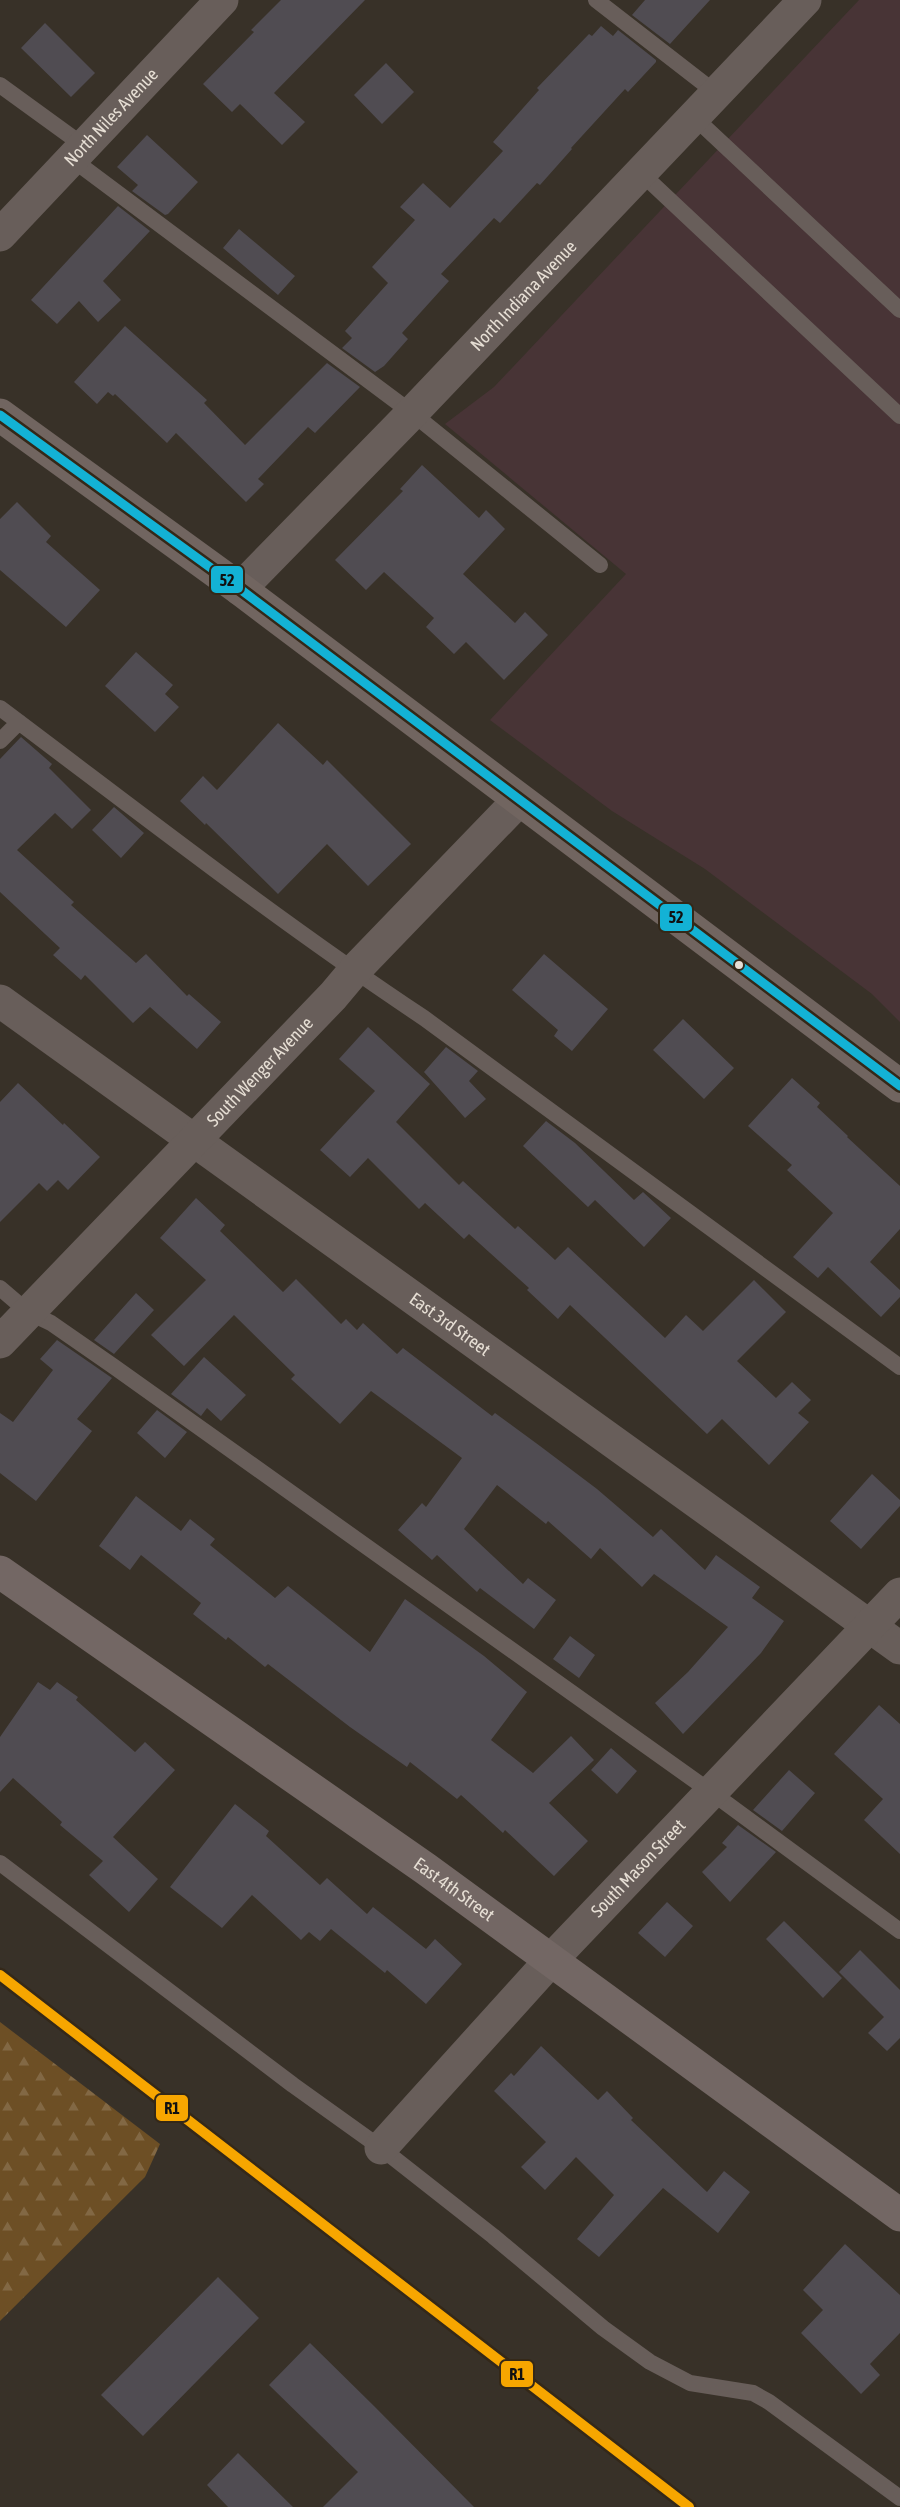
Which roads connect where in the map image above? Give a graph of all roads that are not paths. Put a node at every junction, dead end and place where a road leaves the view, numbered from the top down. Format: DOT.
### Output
graph roads {
  1 [pos="222,0"];
  2 [pos="596,0"];
  3 [pos="805,0"];
  4 [pos="0,85"];
  5 [pos="716,93"];
  6 [pos="694,117"];
  7 [pos="78,153"];
  8 [pos="641,173"];
  9 [pos="0,236"];
  10 [pos="900,310"];
  11 [pos="412,413"];
  12 [pos="0,415"];
  13 [pos="900,416"];
  14 [pos="600,565"];
  15 [pos="240,589"];
  16 [pos="0,708"];
  17 [pos="18,722"];
  18 [pos="0,741"];
  19 [pos="519,800"];
  20 [pos="354,971"];
  21 [pos="0,1001"];
  22 [pos="900,1086"];
  23 [pos="194,1139"];
  24 [pos="0,1288"];
  25 [pos="28,1312"];
  26 [pos="0,1342"];
  27 [pos="900,1367"];
  28 [pos="0,1572"];
  29 [pos="900,1594"];
  30 [pos="870,1626"];
  31 [pos="900,1648"];
  32 [pos="711,1792"];
  33 [pos="0,1863"];
  34 [pos="900,1931"];
  35 [pos="551,1960"];
  36 [pos="381,2148"];
  37 [pos="900,2215"];
  38 [pos="900,2498"];
  1 -- 7 [label="street, North Niles Avenue"];
  2 -- 5 [label="lane"];
  3 -- 5 [label="street, North Indiana Avenue"];
  4 -- 7 [label="lane"];
  5 -- 6 [label="street, North Indiana Avenue"];
  6 -- 8 [label="street, North Indiana Avenue"];
  6 -- 10 [label="lane"];
  7 -- 9 [label="street, North Niles Avenue"];
  7 -- 11 [label="lane"];
  8 -- 11 [label="street, North Indiana Avenue"];
  8 -- 13 [label="lane"];
  11 -- 14 [label="lane"];
  11 -- 15 [label="street, North Indiana Avenue"];
  12 -- 15 [label="main road"];
  15 -- 19 [label="main road"];
  16 -- 17 [label="lane"];
  17 -- 18 [label="lane"];
  17 -- 20 [label="lane"];
  19 -- 20 [label="street, South Wenger Avenue"];
  19 -- 22 [label="main road"];
  20 -- 23 [label="street, South Wenger Avenue"];
  20 -- 27 [label="lane"];
  21 -- 23 [label="street, East 3rd Street"];
  23 -- 25 [label="street, South Wenger Avenue"];
  23 -- 30 [label="street, East 3rd Street"];
  24 -- 25 [label="lane"];
  25 -- 26 [label="street, South Wenger Avenue"];
  25 -- 32 [label="lane"];
  28 -- 35 [label="street, East 4th Street"];
  29 -- 30 [label="street, South Mason Street"];
  30 -- 31 [label="street, East 3rd Street"];
  30 -- 32 [label="street, South Mason Street"];
  32 -- 34 [label="lane"];
  32 -- 35 [label="street, South Mason Street"];
  33 -- 36 [label="lane"];
  35 -- 36 [label="street, South Mason Street"];
  35 -- 37 [label="street, East 4th Street"];
  36 -- 38 [label="lane"];
}
